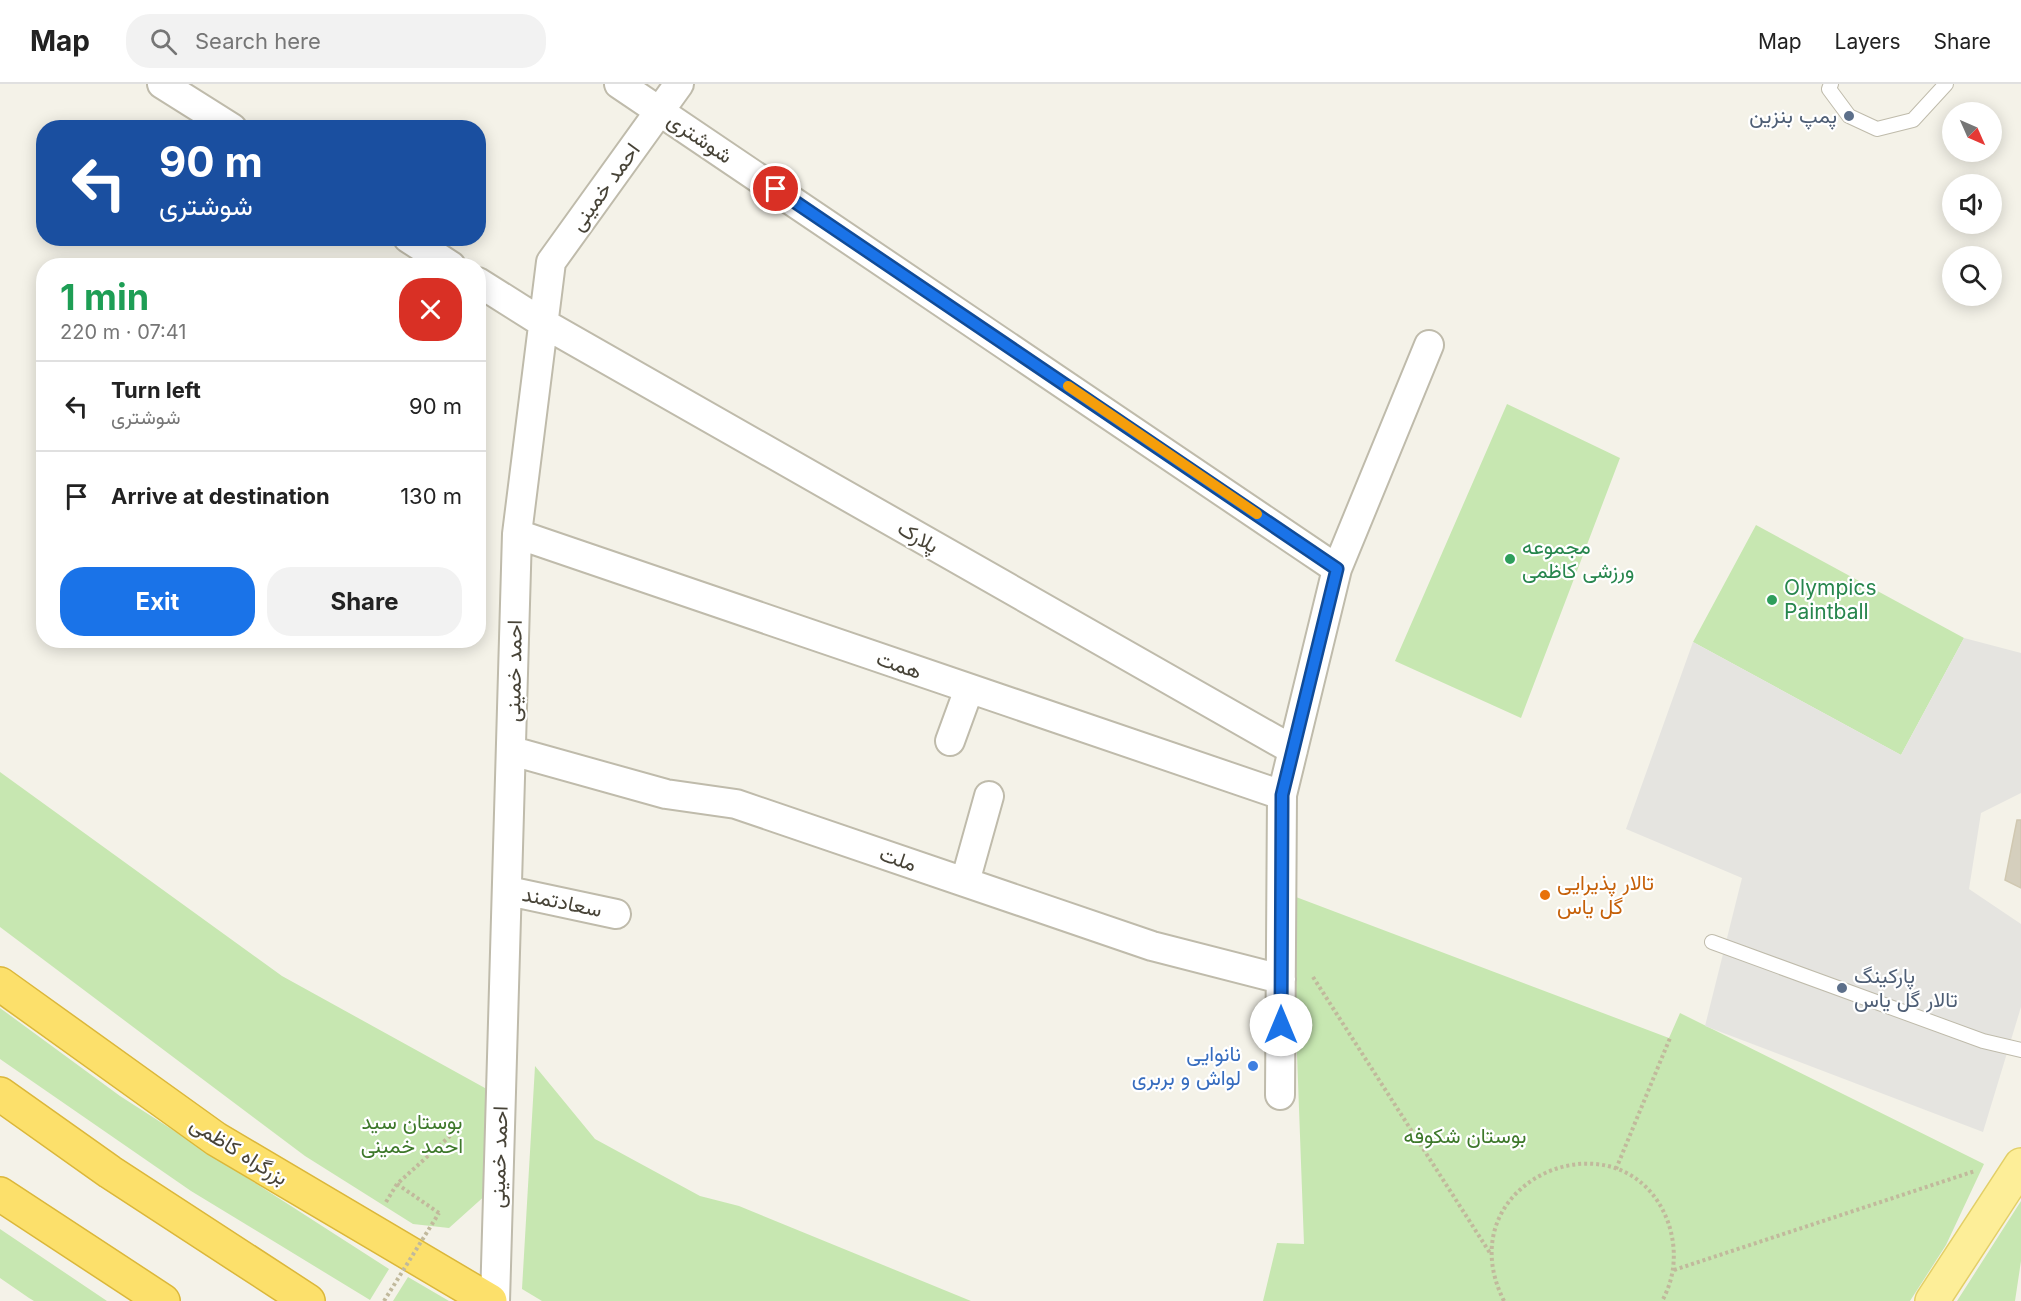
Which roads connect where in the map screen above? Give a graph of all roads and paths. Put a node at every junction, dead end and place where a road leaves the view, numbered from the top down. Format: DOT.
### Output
graph roads {
  1 [pos="162,84"];
  2 [pos="619,84"];
  3 [pos="679,84"];
  4 [pos="1831,84"];
  5 [pos="1946,84"];
  6 [pos="660,110"];
  7 [pos="219,120"];
  8 [pos="421,246"];
  9 [pos="439,258"];
  10 [pos="486,287"];
  11 [pos="543,323"];
  12 [pos="1429,345"];
  13 [pos="517,534"];
  14 [pos="1337,569"];
  15 [pos="969,689"];
  16 [pos="950,741"];
  17 [pos="1293,750"];
  18 [pos="512,751"];
  19 [pos="1282,795"];
  20 [pos="989,796"];
  21 [pos="965,882"];
  22 [pos="508,891"];
  23 [pos="616,914"];
  24 [pos="1712,942"];
  25 [pos="1312,975"];
  26 [pos="1281,979"];
  27 [pos="0,984"];
  28 [pos="1670,1038"];
  29 [pos="2021,1050"];
  30 [pos="0,1094"];
  31 [pos="1280,1095"];
  32 [pos="450,1136"];
  33 [pos="2021,1165"];
  34 [pos="1616,1169"];
  35 [pos="1978,1170"];
  36 [pos="0,1194"];
  37 [pos="1491,1254"];
  38 [pos="1674,1270"];
  39 [pos="162,1301"];
  40 [pos="308,1301"];
  41 [pos="384,1301"];
  42 [pos="492,1301"];
  43 [pos="1504,1301"];
  44 [pos="1662,1301"];
  45 [pos="1932,1301"];
  1 -- 7 [label="street"];
  2 -- 6 [label="street, شوشتری"];
  3 -- 6 [label="street, احمد خمینی"];
  4 -- 5 [label="lane"];
  6 -- 11 [label="street, احمد خمینی"];
  6 -- 14 [label="street, شوشتری"];
  8 -- 9 [label="street"];
  10 -- 11 [label="street, پلارک"];
  11 -- 13 [label="street, احمد خمینی"];
  11 -- 17 [label="street, پلارک"];
  12 -- 14 [label="street"];
  13 -- 15 [label="street, همت"];
  13 -- 18 [label="street, احمد خمینی"];
  14 -- 17 [label="street"];
  15 -- 16 [label="street"];
  15 -- 19 [label="street, همت"];
  17 -- 19 [label="street"];
  18 -- 21 [label="street, ملت"];
  18 -- 22 [label="street, احمد خمینی"];
  19 -- 26 [label="street"];
  20 -- 21 [label="street"];
  21 -- 26 [label="street, ملت"];
  22 -- 23 [label="street, سعادتمند"];
  22 -- 42 [label="street, احمد خمینی"];
  24 -- 29 [label="lane"];
  25 -- 37 [label="path"];
  26 -- 31 [label="street"];
  27 -- 42 [label="highway, بزرگراه کاظمی"];
  28 -- 34 [label="path"];
  30 -- 40 [label="highway"];
  32 -- 41 [label="path, bridge"];
  33 -- 45 [label="main road"];
  34 -- 37 [label="path"];
  34 -- 38 [label="path"];
  35 -- 38 [label="path"];
  36 -- 39 [label="highway"];
  37 -- 43 [label="path"];
  38 -- 44 [label="path"];
}
